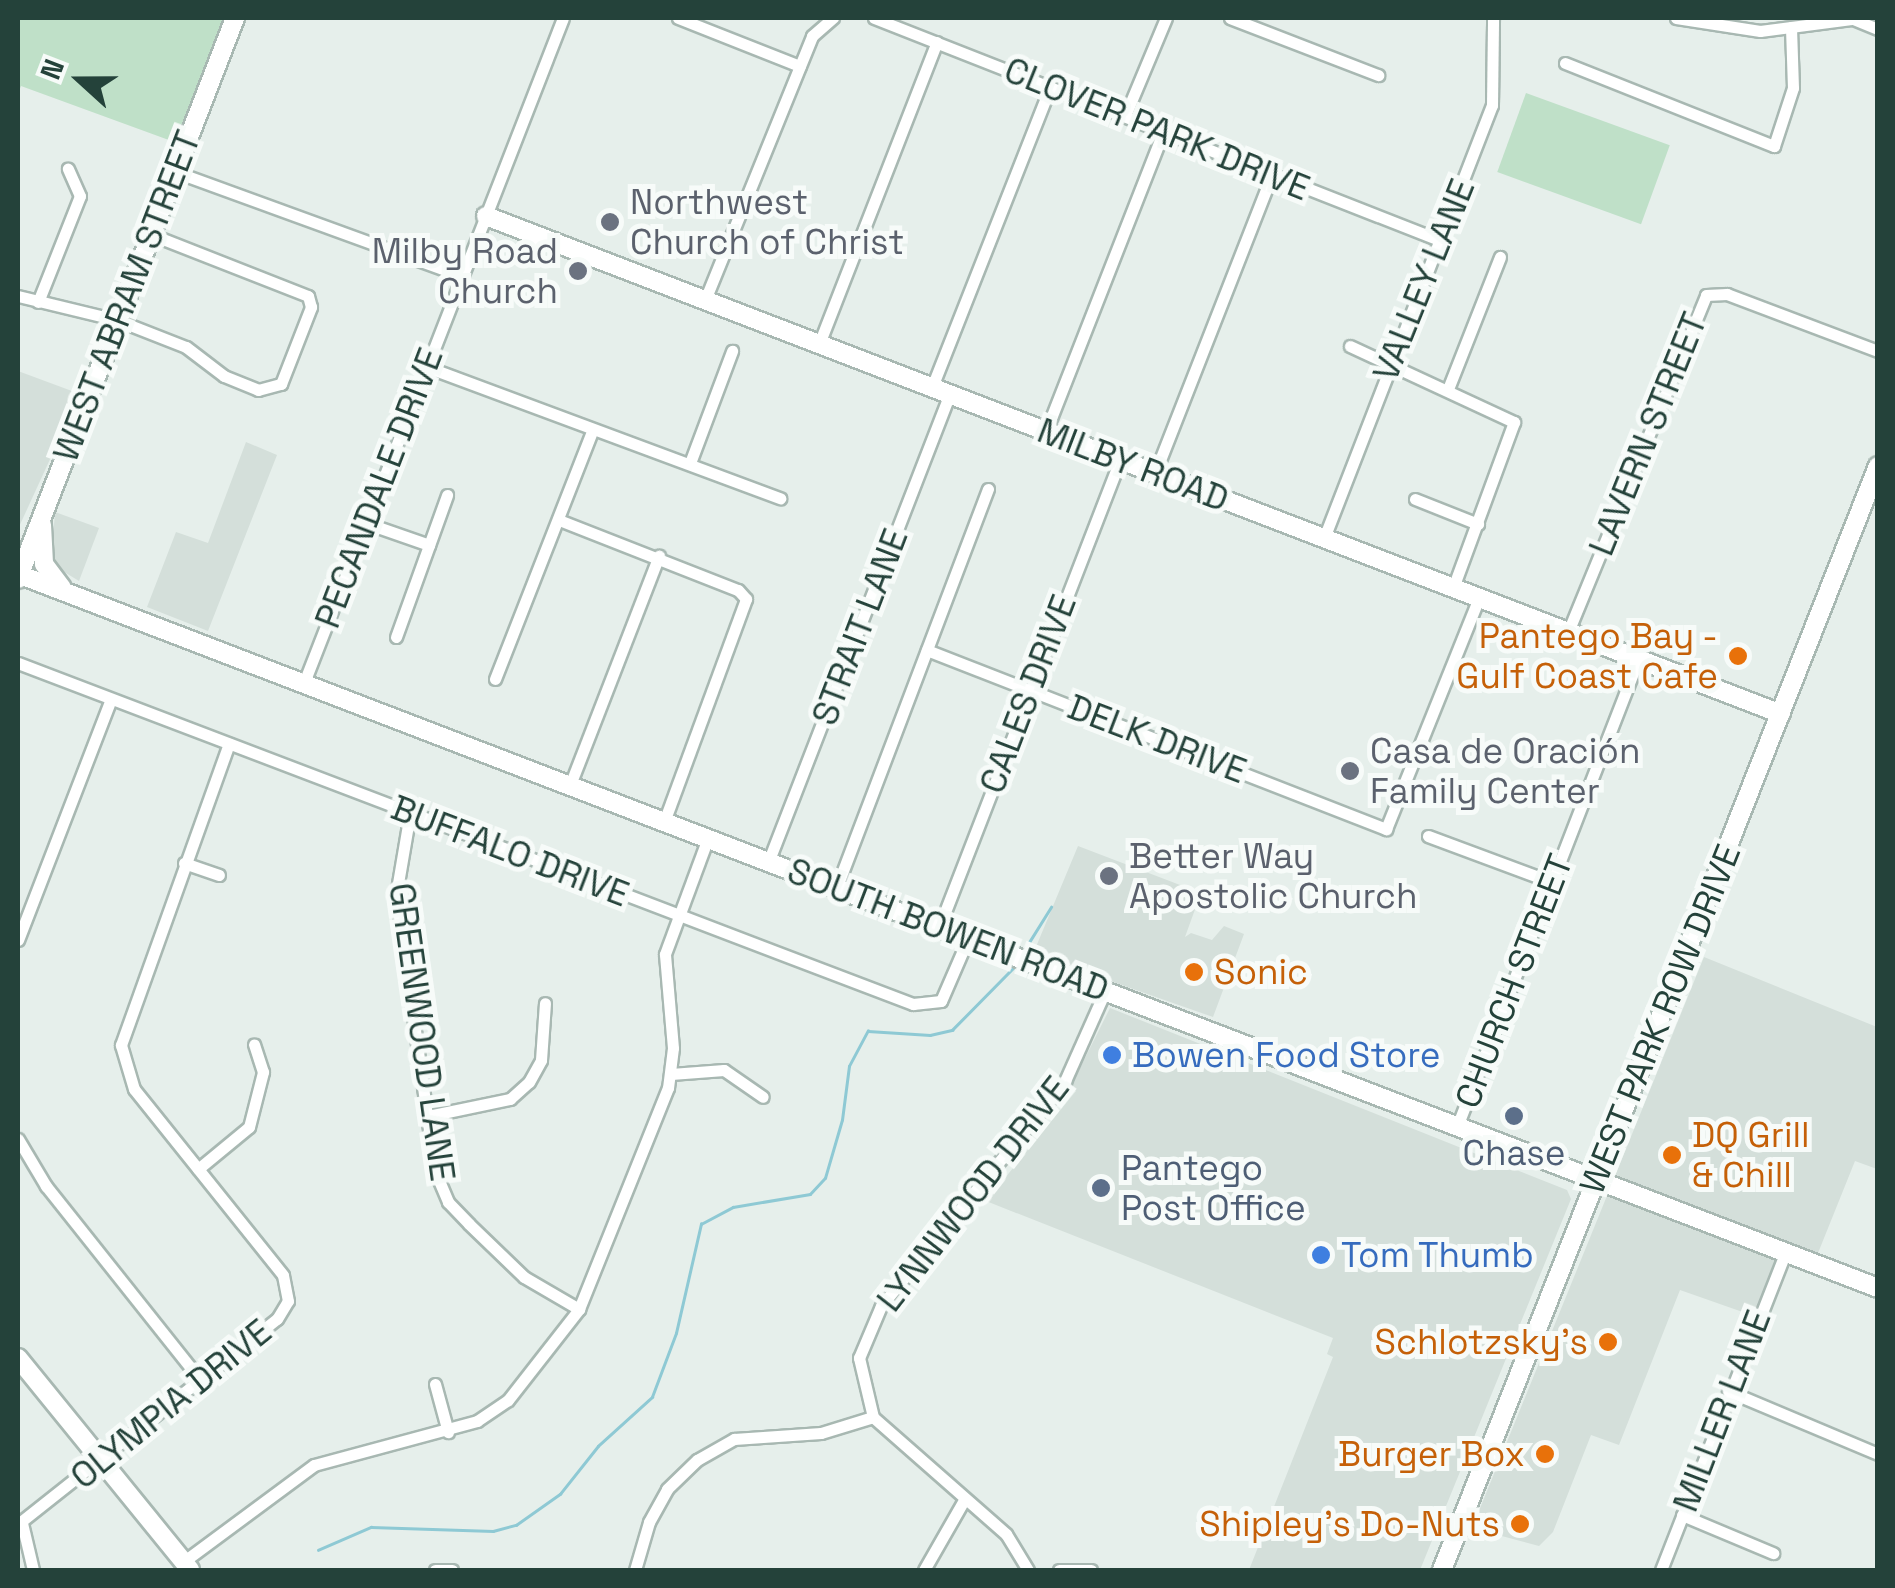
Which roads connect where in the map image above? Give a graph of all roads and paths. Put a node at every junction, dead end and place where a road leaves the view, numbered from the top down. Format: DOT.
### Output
graph roads {
  1 [pos="235,18"];
  2 [pos="563,18"];
  3 [pos="833,18"];
  4 [pos="874,18"];
  5 [pos="1166,18"];
  6 [pos="1230,18"];
  7 [pos="1494,18"];
  8 [pos="1676,18"];
  9 [pos="684,19"];
  10 [pos="1790,26"];
  11 [pos="1878,29"];
  12 [pos="937,42"];
  13 [pos="1566,63"];
  14 [pos="800,66"];
  15 [pos="1378,76"];
  16 [pos="1050,87"];
  17 [pos="1125,116"];
  18 [pos="1163,132"];
  19 [pos="68,169"];
  20 [pos="176,172"];
  21 [pos="1272,176"];
  22 [pos="486,216"];
  23 [pos="150,234"];
  24 [pos="1439,240"];
  25 [pos="1500,258"];
  26 [pos="462,276"];
  27 [pos="18,296"];
  28 [pos="706,300"];
  29 [pos="38,302"];
  30 [pos="117,320"];
  31 [pos="818,344"];
  32 [pos="1350,346"];
  33 [pos="1878,351"];
  34 [pos="732,352"];
  35 [pos="1390,362"];
  36 [pos="427,368"];
  37 [pos="932,387"];
  38 [pos="1448,389"];
  39 [pos="950,394"];
  40 [pos="592,431"];
  41 [pos="1046,431"];
  42 [pos="1120,460"];
  43 [pos="690,463"];
  44 [pos="1878,466"];
  45 [pos="1155,474"];
  46 [pos="988,489"];
  47 [pos="448,495"];
  48 [pos="780,498"];
  49 [pos="1416,499"];
  50 [pos="42,515"];
  51 [pos="559,520"];
  52 [pos="366,523"];
  53 [pos="1478,524"];
  54 [pos="1324,538"];
  55 [pos="18,540"];
  56 [pos="429,545"];
  57 [pos="659,556"];
  58 [pos="18,576"];
  59 [pos="1453,588"];
  60 [pos="66,591"];
  61 [pos="1479,598"];
  62 [pos="1568,632"];
  63 [pos="396,638"];
  64 [pos="927,650"];
  65 [pos="18,663"];
  66 [pos="1634,670"];
  67 [pos="495,679"];
  68 [pos="305,680"];
  69 [pos="1030,690"];
  70 [pos="110,699"];
  71 [pos="1781,714"];
  72 [pos="229,744"];
  73 [pos="570,785"];
  74 [pos="410,813"];
  75 [pos="664,822"];
  76 [pos="1428,836"];
  77 [pos="708,838"];
  78 [pos="769,860"];
  79 [pos="184,863"];
  80 [pos="219,875"];
  81 [pos="1552,882"];
  82 [pos="836,889"];
  83 [pos="678,915"];
  84 [pos="938,930"];
  85 [pos="18,940"];
  86 [pos="967,941"];
  87 [pos="1105,992"];
  88 [pos="545,1003"];
  89 [pos="254,1044"];
  90 [pos="672,1074"];
  91 [pos="763,1097"];
  92 [pos="428,1116"];
  93 [pos="1458,1124"];
  94 [pos="18,1140"];
  95 [pos="198,1169"];
  96 [pos="1596,1181"];
  97 [pos="1785,1252"];
  98 [pos="1878,1288"];
  99 [pos="579,1309"];
  100 [pos="18,1358"];
  101 [pos="202,1380"];
  102 [pos="435,1384"];
  103 [pos="1728,1392"];
  104 [pos="872,1416"];
  105 [pos="448,1432"];
  106 [pos="1878,1454"];
  107 [pos="100,1462"];
  108 [pos="963,1502"];
  109 [pos="1682,1515"];
  110 [pos="20,1524"];
  111 [pos="1773,1553"];
  112 [pos="186,1566"];
  113 [pos="33,1570"];
  114 [pos="435,1570"];
  115 [pos="452,1570"];
  116 [pos="635,1570"];
  117 [pos="924,1570"];
  118 [pos="1028,1570"];
  119 [pos="1059,1570"];
  120 [pos="1091,1570"];
  121 [pos="1442,1570"];
  122 [pos="1661,1570"];
  1 -- 20 [label="main road, WEST ABRAM STREET"];
  2 -- 22 [label="street, PECANDALE DRIVE"];
  3 -- 14 [label="street"];
  4 -- 12 [label="street, CLOVER PARK DRIVE"];
  5 -- 17 [label="street"];
  6 -- 15 [label="street"];
  7 -- 24 [label="street, VALLEY LANE"];
  8 -- 10 [label="street"];
  9 -- 14 [label="street"];
  10 -- 11 [label="street"];
  10 -- 13 [label="street"];
  12 -- 16 [label="street, CLOVER PARK DRIVE"];
  12 -- 31 [label="street"];
  14 -- 28 [label="street"];
  16 -- 17 [label="street, CLOVER PARK DRIVE"];
  16 -- 37 [label="street"];
  17 -- 18 [label="street, CLOVER PARK DRIVE"];
  18 -- 21 [label="street, CLOVER PARK DRIVE"];
  18 -- 41 [label="street"];
  19 -- 29 [label="street"];
  20 -- 23 [label="main road, WEST ABRAM STREET"];
  20 -- 26 [label="street"];
  21 -- 24 [label="street, CLOVER PARK DRIVE"];
  21 -- 45 [label="street"];
  22 -- 26 [label="street, PECANDALE DRIVE"];
  22 -- 28 [label="main road, MILBY ROAD"];
  23 -- 30 [label="main road, WEST ABRAM STREET"];
  23 -- 30 [label="street"];
  24 -- 35 [label="street, VALLEY LANE"];
  25 -- 38 [label="street"];
  26 -- 36 [label="street, PECANDALE DRIVE"];
  27 -- 29 [label="street"];
  28 -- 31 [label="main road, MILBY ROAD"];
  29 -- 30 [label="street"];
  30 -- 50 [label="main road, WEST ABRAM STREET"];
  31 -- 37 [label="main road, MILBY ROAD"];
  32 -- 35 [label="street"];
  33 -- 62 [label="street, LAVERN STREET"];
  34 -- 43 [label="street"];
  35 -- 38 [label="street"];
  35 -- 54 [label="street, VALLEY LANE"];
  36 -- 40 [label="street"];
  36 -- 52 [label="street, PECANDALE DRIVE"];
  37 -- 39 [label="main road, MILBY ROAD"];
  38 -- 53 [label="street"];
  39 -- 41 [label="main road, MILBY ROAD"];
  39 -- 78 [label="street, STRAIT LANE"];
  40 -- 43 [label="street"];
  40 -- 51 [label="street"];
  41 -- 42 [label="main road, MILBY ROAD"];
  42 -- 45 [label="main road, MILBY ROAD"];
  42 -- 69 [label="street, CALES DRIVE"];
  43 -- 48 [label="street"];
  44 -- 71 [label="main road, WEST PARK ROW DRIVE"];
  45 -- 54 [label="main road, MILBY ROAD"];
  46 -- 64 [label="street"];
  47 -- 56 [label="street"];
  49 -- 53 [label="street"];
  50 -- 55 [label="main road"];
  50 -- 58 [label="main road, WEST ABRAM STREET"];
  50 -- 60 [label="main road"];
  51 -- 57 [label="street"];
  51 -- 67 [label="street"];
  52 -- 56 [label="street"];
  52 -- 68 [label="street, PECANDALE DRIVE"];
  53 -- 59 [label="street"];
  54 -- 59 [label="main road, MILBY ROAD"];
  56 -- 63 [label="street"];
  57 -- 73 [label="street"];
  57 -- 75 [label="street"];
  58 -- 60 [label="main road, SOUTH BOWEN ROAD"];
  59 -- 61 [label="main road, MILBY ROAD"];
  60 -- 68 [label="main road, SOUTH BOWEN ROAD"];
  61 -- 62 [label="main road, MILBY ROAD"];
  61 -- 69 [label="street, DELK DRIVE"];
  62 -- 71 [label="main road, MILBY ROAD"];
  64 -- 69 [label="street, DELK DRIVE"];
  64 -- 82 [label="street"];
  65 -- 70 [label="street, BUFFALO DRIVE"];
  66 -- 81 [label="street, CHURCH STREET"];
  68 -- 73 [label="main road, SOUTH BOWEN ROAD"];
  69 -- 84 [label="street, CALES DRIVE"];
  70 -- 72 [label="street, BUFFALO DRIVE"];
  70 -- 85 [label="street"];
  71 -- 96 [label="main road, WEST PARK ROW DRIVE"];
  72 -- 74 [label="street, BUFFALO DRIVE"];
  72 -- 79 [label="street, OLYMPIA DRIVE"];
  73 -- 75 [label="main road, SOUTH BOWEN ROAD"];
  74 -- 83 [label="street, BUFFALO DRIVE"];
  74 -- 92 [label="street, GREENWOOD LANE"];
  75 -- 77 [label="main road, SOUTH BOWEN ROAD"];
  76 -- 81 [label="street"];
  77 -- 78 [label="main road, SOUTH BOWEN ROAD"];
  77 -- 83 [label="street"];
  78 -- 82 [label="main road, SOUTH BOWEN ROAD"];
  79 -- 80 [label="street"];
  79 -- 95 [label="street, OLYMPIA DRIVE"];
  81 -- 93 [label="street, CHURCH STREET"];
  82 -- 84 [label="main road, SOUTH BOWEN ROAD"];
  83 -- 86 [label="street, BUFFALO DRIVE"];
  83 -- 90 [label="street"];
  84 -- 86 [label="main road, SOUTH BOWEN ROAD"];
  86 -- 87 [label="main road, SOUTH BOWEN ROAD"];
  87 -- 93 [label="main road, SOUTH BOWEN ROAD"];
  87 -- 104 [label="street, LYNNWOOD DRIVE"];
  88 -- 92 [label="street"];
  89 -- 95 [label="street"];
  90 -- 91 [label="street"];
  90 -- 99 [label="street"];
  92 -- 99 [label="street, GREENWOOD LANE"];
  93 -- 96 [label="main road, SOUTH BOWEN ROAD"];
  94 -- 101 [label="street"];
  95 -- 101 [label="street, OLYMPIA DRIVE"];
  96 -- 97 [label="main road, SOUTH BOWEN ROAD"];
  96 -- 121 [label="main road, WEST PARK ROW DRIVE"];
  97 -- 98 [label="main road, SOUTH BOWEN ROAD"];
  97 -- 103 [label="street, MILLER LANE"];
  99 -- 105 [label="street"];
  100 -- 107 [label="main road"];
  101 -- 107 [label="street, OLYMPIA DRIVE"];
  102 -- 105 [label="street"];
  103 -- 106 [label="street"];
  103 -- 109 [label="street, MILLER LANE"];
  104 -- 108 [label="street"];
  104 -- 116 [label="street"];
  105 -- 112 [label="street"];
  107 -- 110 [label="street, OLYMPIA DRIVE"];
  107 -- 112 [label="main road"];
  108 -- 117 [label="street"];
  108 -- 118 [label="street"];
  109 -- 111 [label="street"];
  109 -- 122 [label="street, MILLER LANE"];
  110 -- 113 [label="street"];
  114 -- 115 [label="street"];
  119 -- 120 [label="street"];
}
